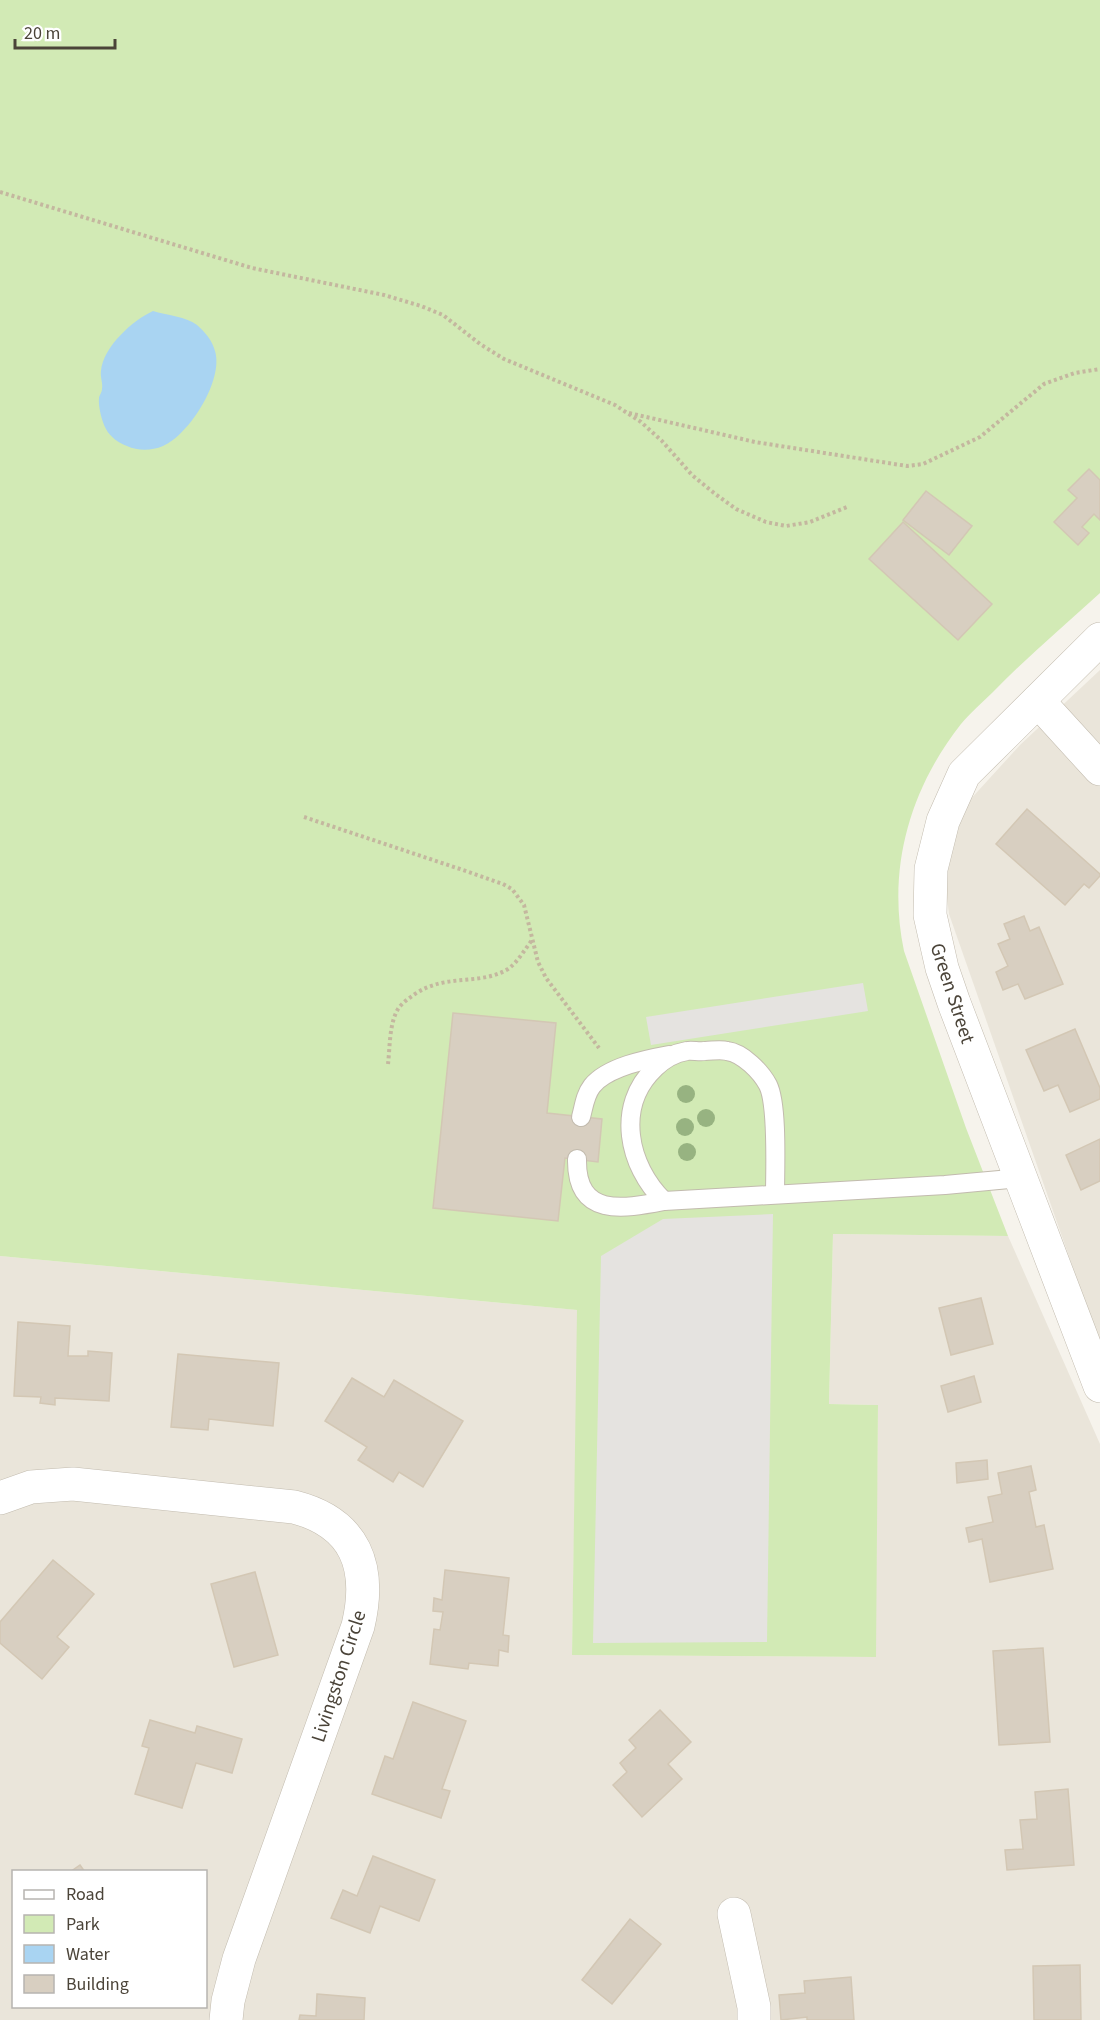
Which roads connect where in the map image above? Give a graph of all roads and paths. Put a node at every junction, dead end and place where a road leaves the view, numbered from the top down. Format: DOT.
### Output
graph roads {
  1 [pos="0,192"];
  2 [pos="1100,369"];
  3 [pos="627,413"];
  4 [pos="847,507"];
  5 [pos="1100,639"];
  6 [pos="1038,701"];
  7 [pos="1100,769"];
  8 [pos="304,817"];
  9 [pos="532,940"];
  10 [pos="686,1051"];
  11 [pos="388,1064"];
  12 [pos="616,1070"];
  13 [pos="581,1117"];
  14 [pos="577,1159"];
  15 [pos="1020,1178"];
  16 [pos="775,1194"];
  17 [pos="664,1201"];
  18 [pos="1100,1386"];
  19 [pos="0,1498"];
  20 [pos="734,1914"];
  21 [pos="226,2020"];
  22 [pos="754,2020"];
  1 -- 3 [label="path"];
  2 -- 3 [label="path"];
  3 -- 4 [label="path"];
  5 -- 6 [label="street, Green Street"];
  6 -- 7 [label="street"];
  6 -- 15 [label="street, Green Street"];
  8 -- 9 [label="path"];
  9 -- 11 [label="path"];
  9 -- 12 [label="path"];
  10 -- 12 [label="lane"];
  10 -- 16 [label="lane"];
  10 -- 17 [label="lane"];
  12 -- 13 [label="lane"];
  14 -- 17 [label="lane"];
  15 -- 16 [label="lane"];
  15 -- 18 [label="street, Green Street"];
  16 -- 17 [label="lane"];
  19 -- 21 [label="street, Livingston Circle"];
  20 -- 22 [label="street"];
}
